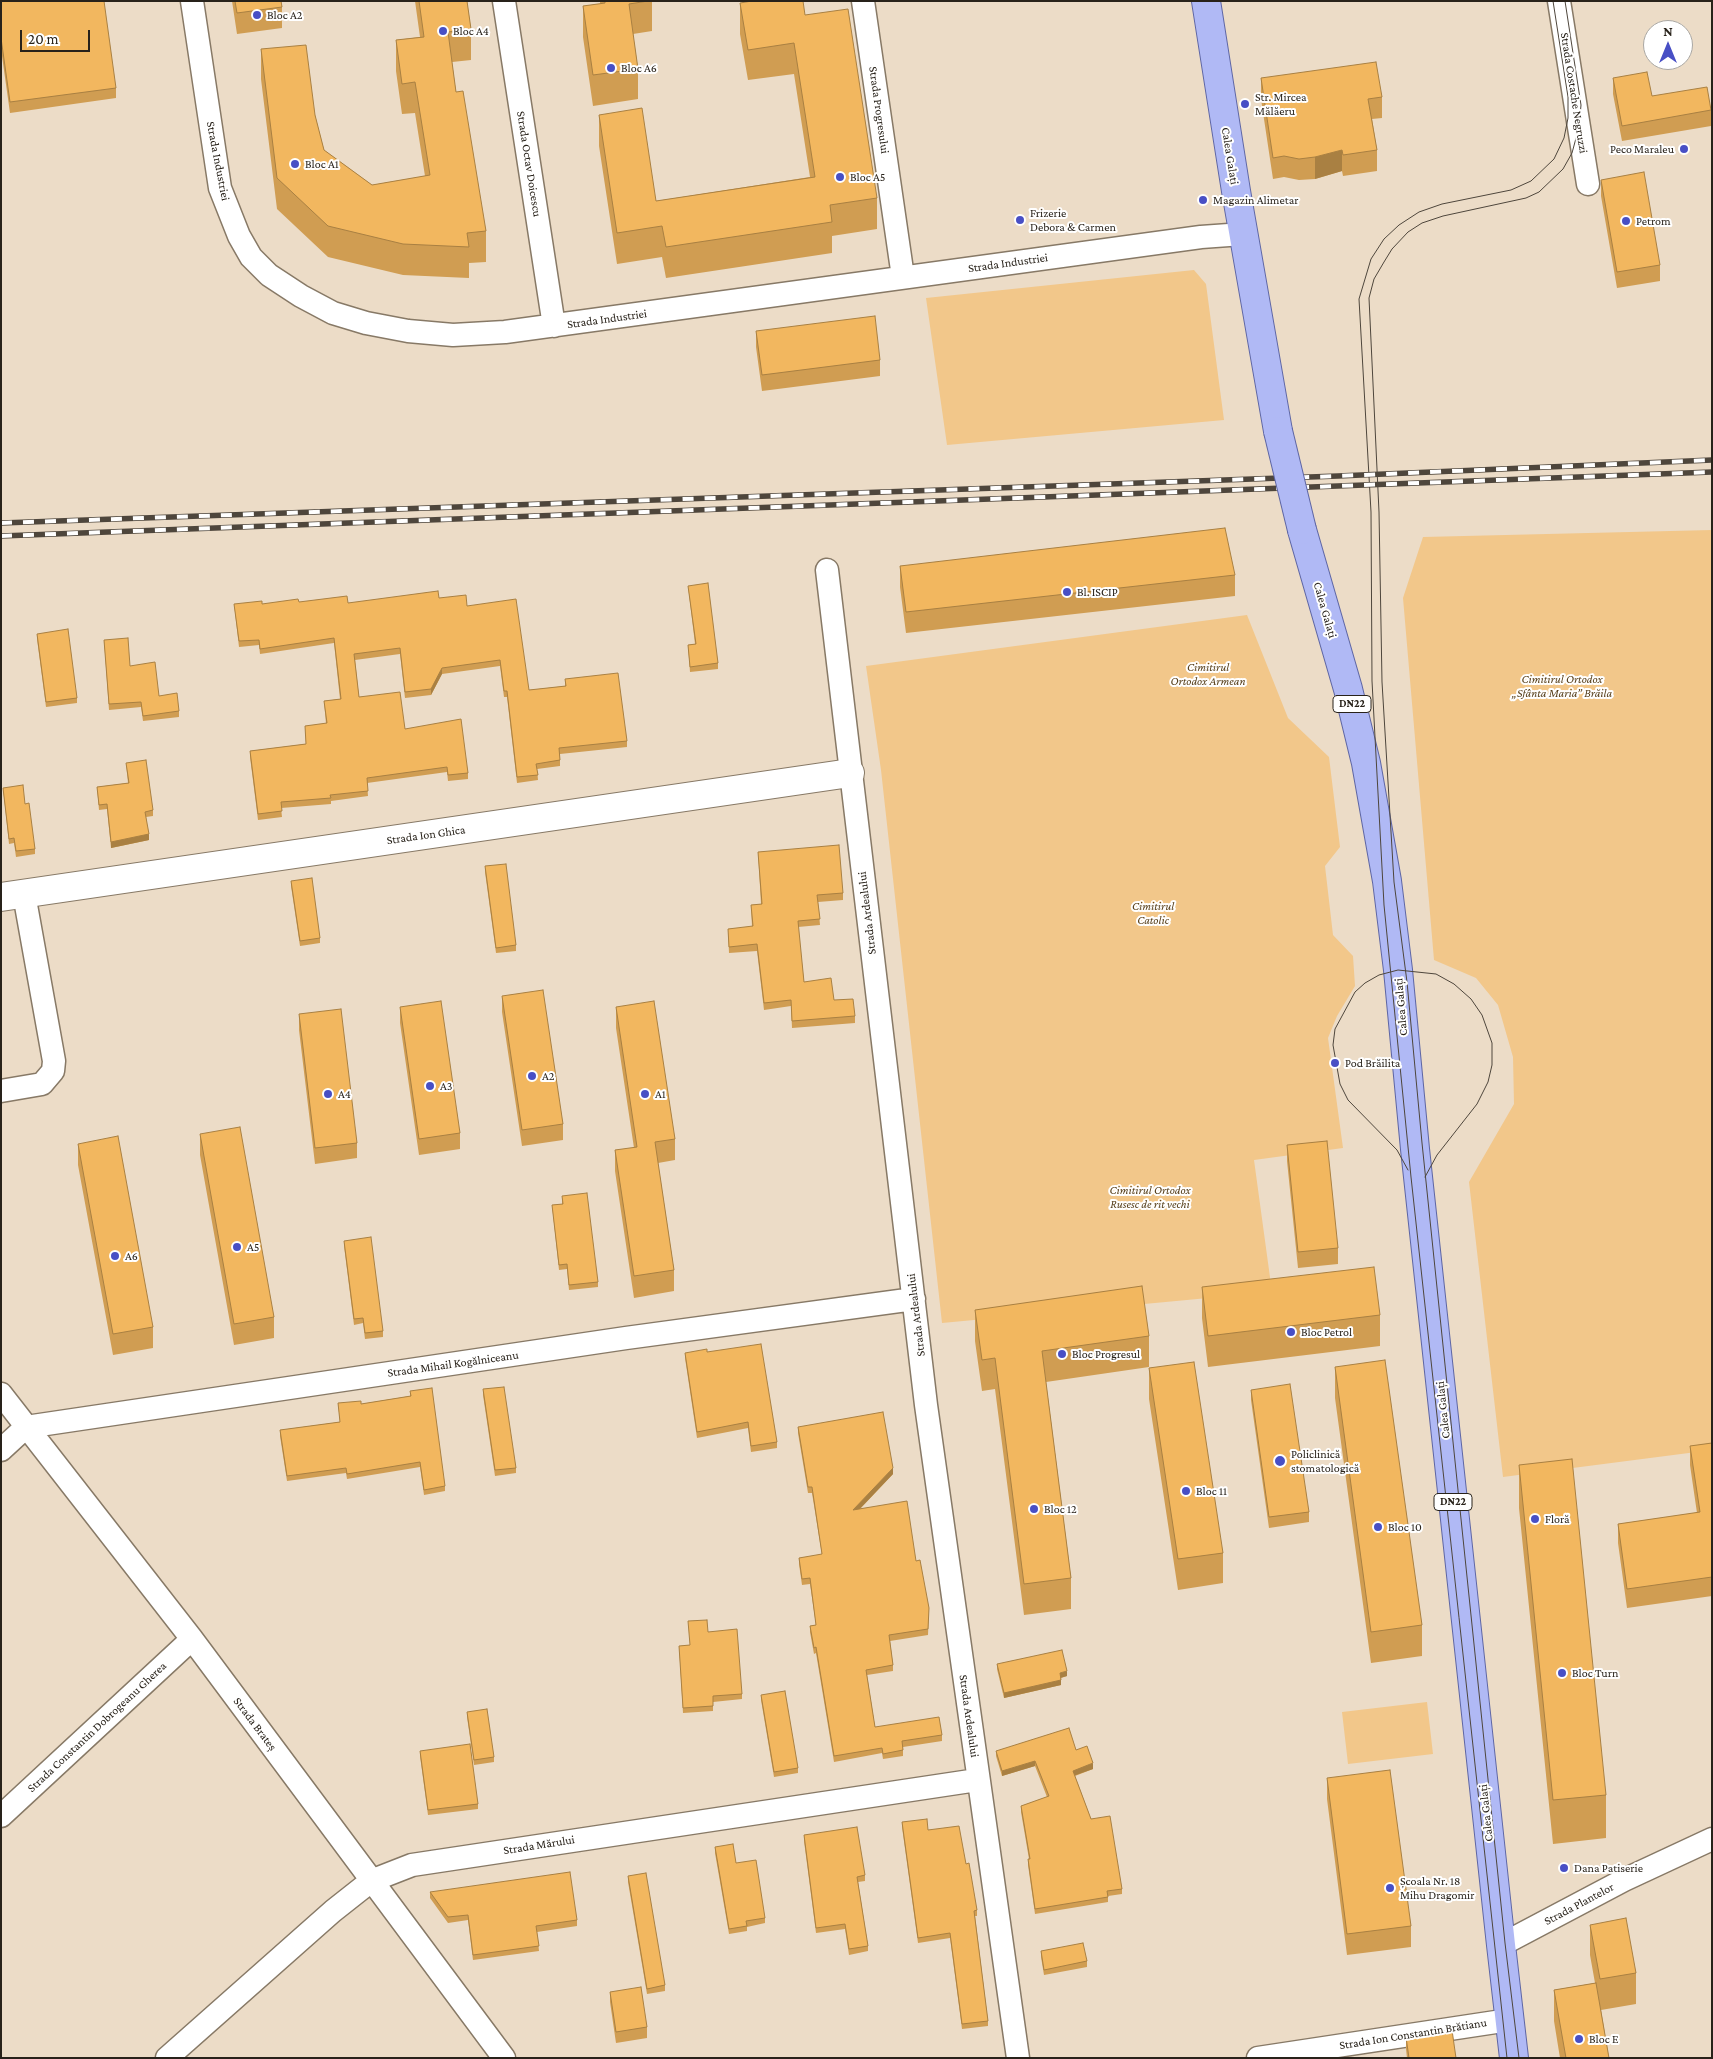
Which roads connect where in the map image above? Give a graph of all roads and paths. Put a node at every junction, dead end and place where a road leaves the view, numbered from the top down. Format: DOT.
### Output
graph roads {
  1 [pos="192,1"];
  2 [pos="504,1"];
  3 [pos="863,1"];
  4 [pos="1206,1"];
  5 [pos="1559,1"];
  6 [pos="1588,184"];
  7 [pos="1243,234"];
  8 [pos="903,277"];
  9 [pos="554,326"];
  10 [pos="827,570"];
  11 [pos="850,773"];
  12 [pos="13,895"];
  13 [pos="1,1091"];
  14 [pos="914,1300"];
  15 [pos="1,1394"];
  16 [pos="26,1427"];
  17 [pos="1,1450"];
  18 [pos="192,1639"];
  19 [pos="977,1780"];
  20 [pos="1,1816"];
  21 [pos="1712,1839"];
  22 [pos="371,1881"];
  23 [pos="1501,1945"];
  24 [pos="1509,2020"];
  25 [pos="167,2058"];
  26 [pos="504,2058"];
  27 [pos="1018,2058"];
  28 [pos="1258,2058"];
  29 [pos="1514,2058"];
  1 -- 9 [label="street, Strada Industriei"];
  2 -- 9 [label="street, Strada Octav Doicescu"];
  3 -- 8 [label="street, Strada Progresului"];
  4 -- 7 [label="main road, Calea Galați"];
  5 -- 6 [label="street, Strada Costache Negruzzi"];
  7 -- 8 [label="street, Strada Industriei"];
  7 -- 23 [label="main road, Calea Galați / DN22, bridge"];
  8 -- 9 [label="street, Strada Industriei"];
  10 -- 11 [label="street, Strada Ardealului"];
  11 -- 12 [label="street, Strada Ion Ghica"];
  11 -- 14 [label="street, Strada Ardealului"];
  12 -- 13 [label="street"];
  14 -- 16 [label="street, Strada Mihail Kogălniceanu"];
  14 -- 19 [label="street, Strada Ardealului"];
  15 -- 16 [label="street, Strada Brateș"];
  16 -- 17 [label="street"];
  16 -- 18 [label="street, Strada Brateș"];
  18 -- 20 [label="street, Strada Constantin Dobrogeanu Gherea"];
  18 -- 22 [label="street, Strada Brateș"];
  19 -- 22 [label="street, Strada Mărului"];
  19 -- 27 [label="street, Strada Ardealului"];
  21 -- 23 [label="street, Strada Plantelor"];
  22 -- 25 [label="street, Strada Mărului"];
  22 -- 26 [label="street, Strada Brateș"];
  23 -- 24 [label="main road, Calea Galați / DN22"];
  24 -- 28 [label="street, Strada Ion Constantin Brătianu"];
  24 -- 29 [label="main road, Calea Galați / DN22"];
}
